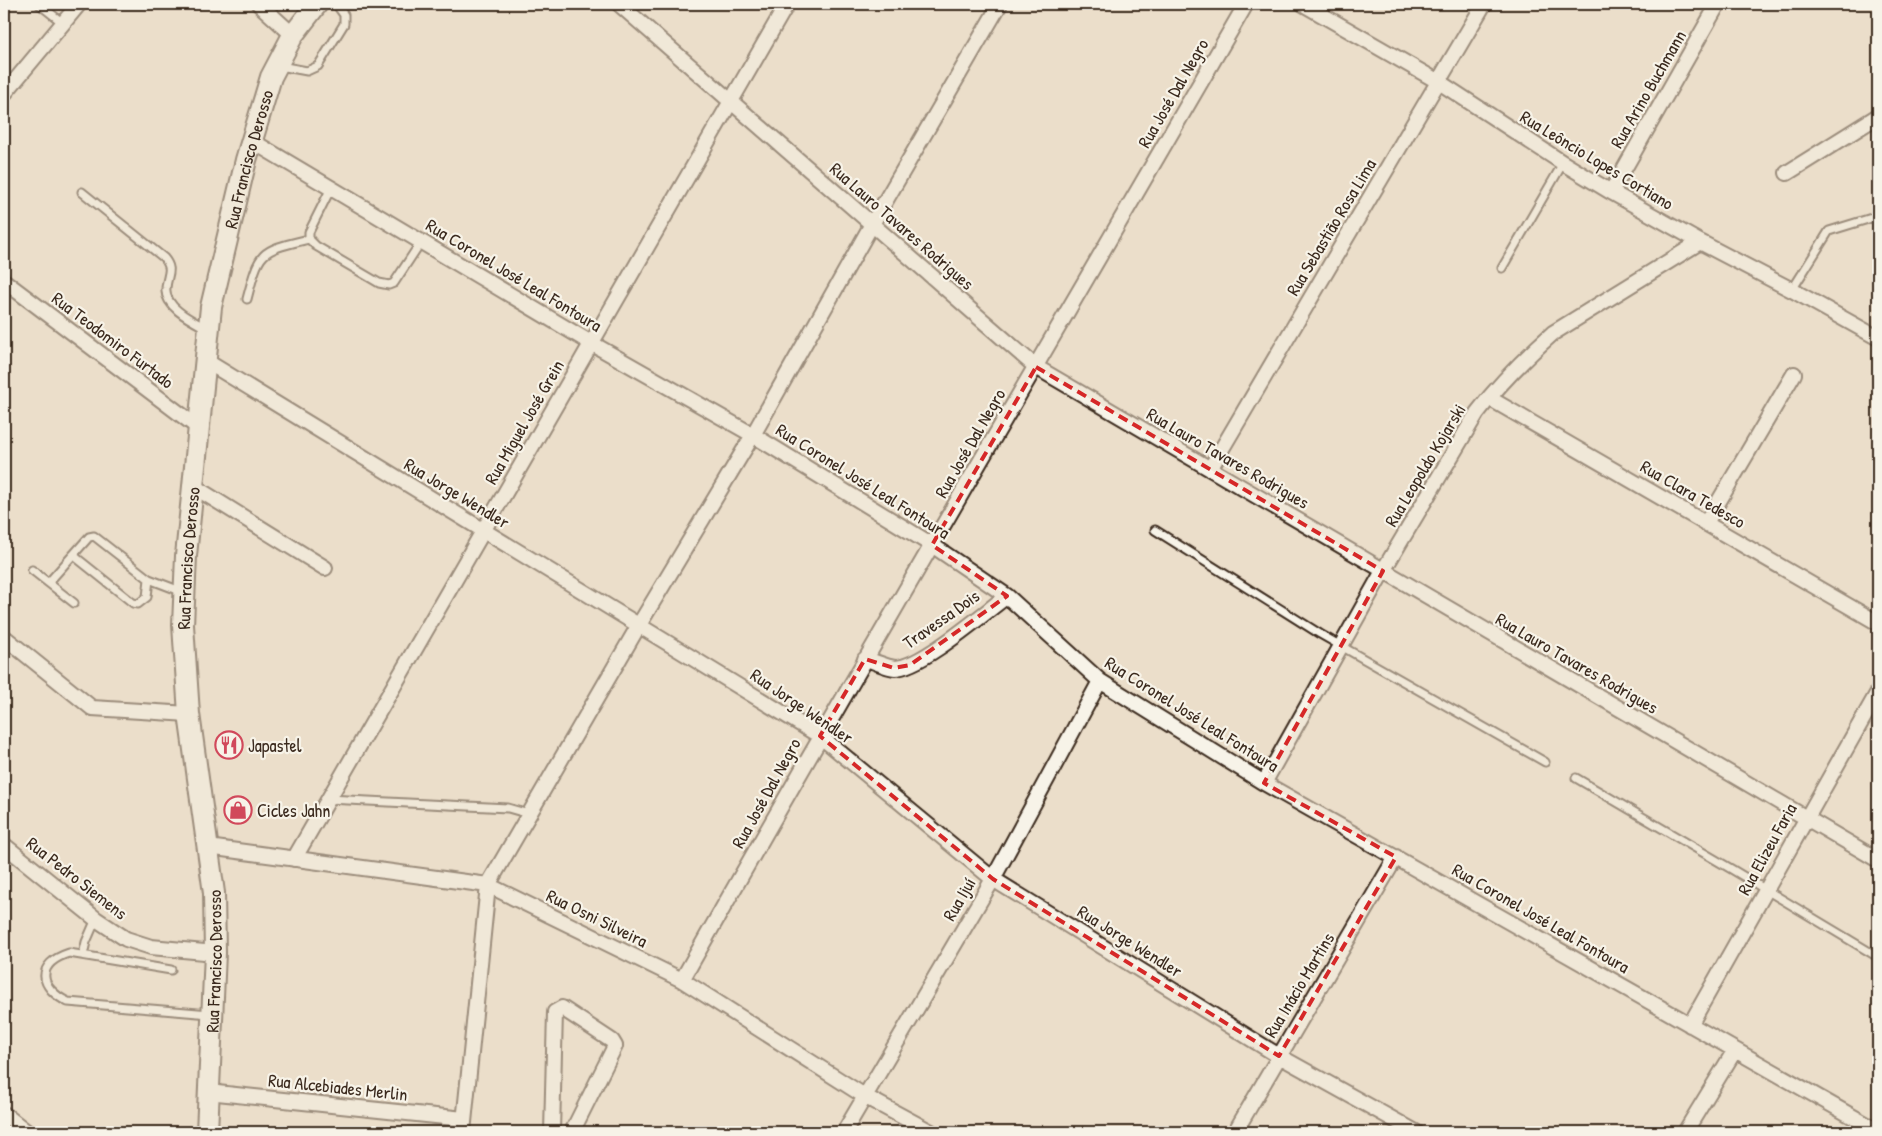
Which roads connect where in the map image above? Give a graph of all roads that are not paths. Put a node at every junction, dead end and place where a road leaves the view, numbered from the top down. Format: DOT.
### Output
graph roads {
  1 [pos="39,4"];
  2 [pos="80,4"];
  3 [pos="259,4"];
  4 [pos="317,4"];
  5 [pos="336,4"];
  6 [pos="619,4"];
  7 [pos="787,4"];
  8 [pos="1000,4"];
  9 [pos="1246,4"];
  10 [pos="1303,4"];
  11 [pos="1484,4"];
  12 [pos="1718,4"];
  13 [pos="63,23"];
  14 [pos="293,35"];
  15 [pos="277,66"];
  16 [pos="1439,82"];
  17 [pos="4,94"];
  18 [pos="731,101"];
  19 [pos="1878,116"];
  20 [pos="252,141"];
  21 [pos="1563,163"];
  22 [pos="1787,173"];
  23 [pos="331,188"];
  24 [pos="82,192"];
  25 [pos="1611,192"];
  26 [pos="1878,216"];
  27 [pos="872,224"];
  28 [pos="310,239"];
  29 [pos="422,242"];
  30 [pos="1700,242"];
  31 [pos="1502,268"];
  32 [pos="4,281"];
  33 [pos="1792,290"];
  34 [pos="247,299"];
  35 [pos="209,329"];
  36 [pos="1878,338"];
  37 [pos="591,343"];
  38 [pos="206,361"];
  39 [pos="1036,367"];
  40 [pos="1794,374"];
  41 [pos="1489,398"];
  42 [pos="200,429"];
  43 [pos="752,435"];
  44 [pos="1210,469"];
  45 [pos="193,486"];
  46 [pos="1706,523"];
  47 [pos="1155,530"];
  48 [pos="483,531"];
  49 [pos="932,545"];
  50 [pos="73,555"];
  51 [pos="325,568"];
  52 [pos="32,570"];
  53 [pos="1383,571"];
  54 [pos="149,579"];
  55 [pos="49,582"];
  56 [pos="184,592"];
  57 [pos="1007,596"];
  58 [pos="74,603"];
  59 [pos="1878,623"];
  60 [pos="639,625"];
  61 [pos="4,637"];
  62 [pos="1342,645"];
  63 [pos="865,659"];
  64 [pos="1100,681"];
  65 [pos="1878,692"];
  66 [pos="189,714"];
  67 [pos="820,736"];
  68 [pos="1545,762"];
  69 [pos="1576,778"];
  70 [pos="1264,783"];
  71 [pos="328,799"];
  72 [pos="529,814"];
  73 [pos="1806,818"];
  74 [pos="4,845"];
  75 [pos="208,847"];
  76 [pos="1396,858"];
  77 [pos="294,859"];
  78 [pos="1878,860"];
  79 [pos="992,879"];
  80 [pos="488,885"];
  81 [pos="1766,890"];
  82 [pos="96,919"];
  83 [pos="215,953"];
  84 [pos="83,956"];
  85 [pos="1878,958"];
  86 [pos="171,970"];
  87 [pos="682,980"];
  88 [pos="212,1014"];
  89 [pos="1690,1024"];
  90 [pos="1735,1050"];
  91 [pos="1279,1056"];
  92 [pos="208,1092"];
  93 [pos="866,1097"];
  94 [pos="4,1114"];
  95 [pos="464,1126"];
  96 [pos="1878,1131"];
  97 [pos="27,1132"];
  98 [pos="207,1132"];
  99 [pos="552,1132"];
  100 [pos="572,1132"];
  101 [pos="844,1132"];
  102 [pos="931,1132"];
  103 [pos="1235,1132"];
  104 [pos="1416,1132"];
  105 [pos="1685,1132"];
  1 -- 13 [label="lane"];
  2 -- 13 [label="street"];
  3 -- 14 [label="street"];
  4 -- 14 [label="main road, Rua Francisco Derosso"];
  5 -- 15 [label="lane"];
  6 -- 18 [label="street, Rua Lauro Tavares Rodrigues"];
  7 -- 18 [label="street, Rua Miguel José Grein"];
  8 -- 27 [label="street"];
  9 -- 39 [label="street, Rua José Dal Negro"];
  10 -- 16 [label="street, Rua Leôncio Lopes Cortiano"];
  11 -- 16 [label="street, Rua Sebastião Rosa Lima"];
  12 -- 25 [label="street, Rua Arino Buchmann"];
  13 -- 17 [label="street"];
  14 -- 15 [label="main road, Rua Francisco Derosso"];
  15 -- 20 [label="main road, Rua Francisco Derosso"];
  16 -- 21 [label="street, Rua Leôncio Lopes Cortiano"];
  16 -- 44 [label="street, Rua Sebastião Rosa Lima"];
  18 -- 27 [label="street, Rua Lauro Tavares Rodrigues"];
  18 -- 37 [label="street, Rua Miguel José Grein"];
  19 -- 22 [label="street"];
  20 -- 23 [label="street, Rua Coronel José Leal Fontoura"];
  20 -- 35 [label="main road, Rua Francisco Derosso"];
  21 -- 25 [label="street, Rua Leôncio Lopes Cortiano"];
  21 -- 31 [label="lane"];
  23 -- 28 [label="lane"];
  23 -- 29 [label="street, Rua Coronel José Leal Fontoura"];
  24 -- 35 [label="lane"];
  25 -- 30 [label="street, Rua Leôncio Lopes Cortiano"];
  26 -- 33 [label="lane"];
  27 -- 39 [label="street, Rua Lauro Tavares Rodrigues"];
  27 -- 43 [label="street"];
  28 -- 29 [label="lane"];
  28 -- 34 [label="lane"];
  29 -- 37 [label="street, Rua Coronel José Leal Fontoura"];
  30 -- 33 [label="street, Rua Leôncio Lopes Cortiano"];
  30 -- 41 [label="street, Rua Leopoldo Kojarski"];
  32 -- 42 [label="street, Rua Teodomiro Furtado"];
  33 -- 36 [label="street, Rua Leôncio Lopes Cortiano"];
  35 -- 38 [label="main road, Rua Francisco Derosso"];
  37 -- 43 [label="street, Rua Coronel José Leal Fontoura"];
  37 -- 48 [label="street, Rua Miguel José Grein"];
  38 -- 42 [label="main road, Rua Francisco Derosso"];
  38 -- 48 [label="street, Rua Jorge Wendler"];
  39 -- 44 [label="street, Rua Lauro Tavares Rodrigues"];
  39 -- 49 [label="street, Rua José Dal Negro"];
  40 -- 46 [label="street"];
  41 -- 46 [label="street, Rua Clara Tedesco"];
  41 -- 53 [label="street, Rua Leopoldo Kojarski"];
  42 -- 45 [label="main road, Rua Francisco Derosso"];
  43 -- 49 [label="street, Rua Coronel José Leal Fontoura"];
  43 -- 60 [label="street"];
  44 -- 53 [label="street, Rua Lauro Tavares Rodrigues"];
  45 -- 51 [label="street"];
  45 -- 56 [label="main road, Rua Francisco Derosso"];
  46 -- 59 [label="street, Rua Clara Tedesco"];
  47 -- 62 [label="lane"];
  48 -- 60 [label="street, Rua Jorge Wendler"];
  48 -- 71 [label="street, Rua Miguel José Grein"];
  49 -- 57 [label="street, Rua Coronel José Leal Fontoura"];
  49 -- 63 [label="street, Rua José Dal Negro"];
  50 -- 54 [label="lane"];
  50 -- 54 [label="lane"];
  50 -- 55 [label="lane"];
  52 -- 55 [label="lane"];
  53 -- 62 [label="street, Rua Leopoldo Kojarski"];
  53 -- 73 [label="street, Rua Lauro Tavares Rodrigues"];
  54 -- 56 [label="lane"];
  55 -- 58 [label="lane"];
  56 -- 66 [label="main road, Rua Francisco Derosso"];
  57 -- 63 [label="street, Travessa Dois"];
  57 -- 64 [label="street, Rua Coronel José Leal Fontoura"];
  60 -- 67 [label="street, Rua Jorge Wendler"];
  60 -- 72 [label="street"];
  61 -- 66 [label="street"];
  62 -- 68 [label="lane"];
  62 -- 70 [label="street, Rua Leopoldo Kojarski"];
  63 -- 67 [label="street, Rua José Dal Negro"];
  64 -- 70 [label="street, Rua Coronel José Leal Fontoura"];
  64 -- 79 [label="street, Rua Ijuí"];
  65 -- 73 [label="street, Rua Elizeu Faria"];
  66 -- 75 [label="main road, Rua Francisco Derosso"];
  67 -- 79 [label="street, Rua Jorge Wendler"];
  67 -- 87 [label="street, Rua José Dal Negro"];
  69 -- 81 [label="lane"];
  70 -- 76 [label="street, Rua Coronel José Leal Fontoura"];
  71 -- 72 [label="lane"];
  71 -- 77 [label="street, Rua Miguel José Grein"];
  72 -- 80 [label="street"];
  73 -- 78 [label="street, Rua Lauro Tavares Rodrigues"];
  73 -- 81 [label="street, Rua Elizeu Faria"];
  74 -- 82 [label="street, Rua Pedro Siemens"];
  75 -- 77 [label="street, Rua Osni Silveira"];
  75 -- 83 [label="main road, Rua Francisco Derosso"];
  76 -- 89 [label="street, Rua Coronel José Leal Fontoura"];
  76 -- 91 [label="street, Rua Inácio Martins"];
  77 -- 80 [label="street, Rua Osni Silveira"];
  79 -- 91 [label="street, Rua Jorge Wendler"];
  79 -- 93 [label="street, Rua Ijuí"];
  80 -- 87 [label="street, Rua Osni Silveira"];
  80 -- 95 [label="street"];
  81 -- 85 [label="lane"];
  81 -- 89 [label="street, Rua Elizeu Faria"];
  82 -- 83 [label="street, Rua Pedro Siemens"];
  82 -- 84 [label="lane"];
  83 -- 88 [label="main road, Rua Francisco Derosso"];
  84 -- 86 [label="lane"];
  84 -- 88 [label="lane"];
  87 -- 93 [label="street, Rua Osni Silveira"];
  88 -- 92 [label="main road, Rua Francisco Derosso"];
  89 -- 90 [label="street, Rua Coronel José Leal Fontoura"];
  90 -- 96 [label="street, Rua Coronel José Leal Fontoura"];
  90 -- 105 [label="street"];
  91 -- 103 [label="street, Rua Inácio Martins"];
  91 -- 104 [label="street, Rua Jorge Wendler"];
  92 -- 95 [label="street, Rua Alcebiades Merlin"];
  92 -- 98 [label="main road, Rua Francisco Derosso"];
  93 -- 101 [label="street, Rua Ijuí"];
  93 -- 102 [label="street, Rua Osni Silveira"];
  94 -- 97 [label="street"];
  99 -- 100 [label="street"];
}
